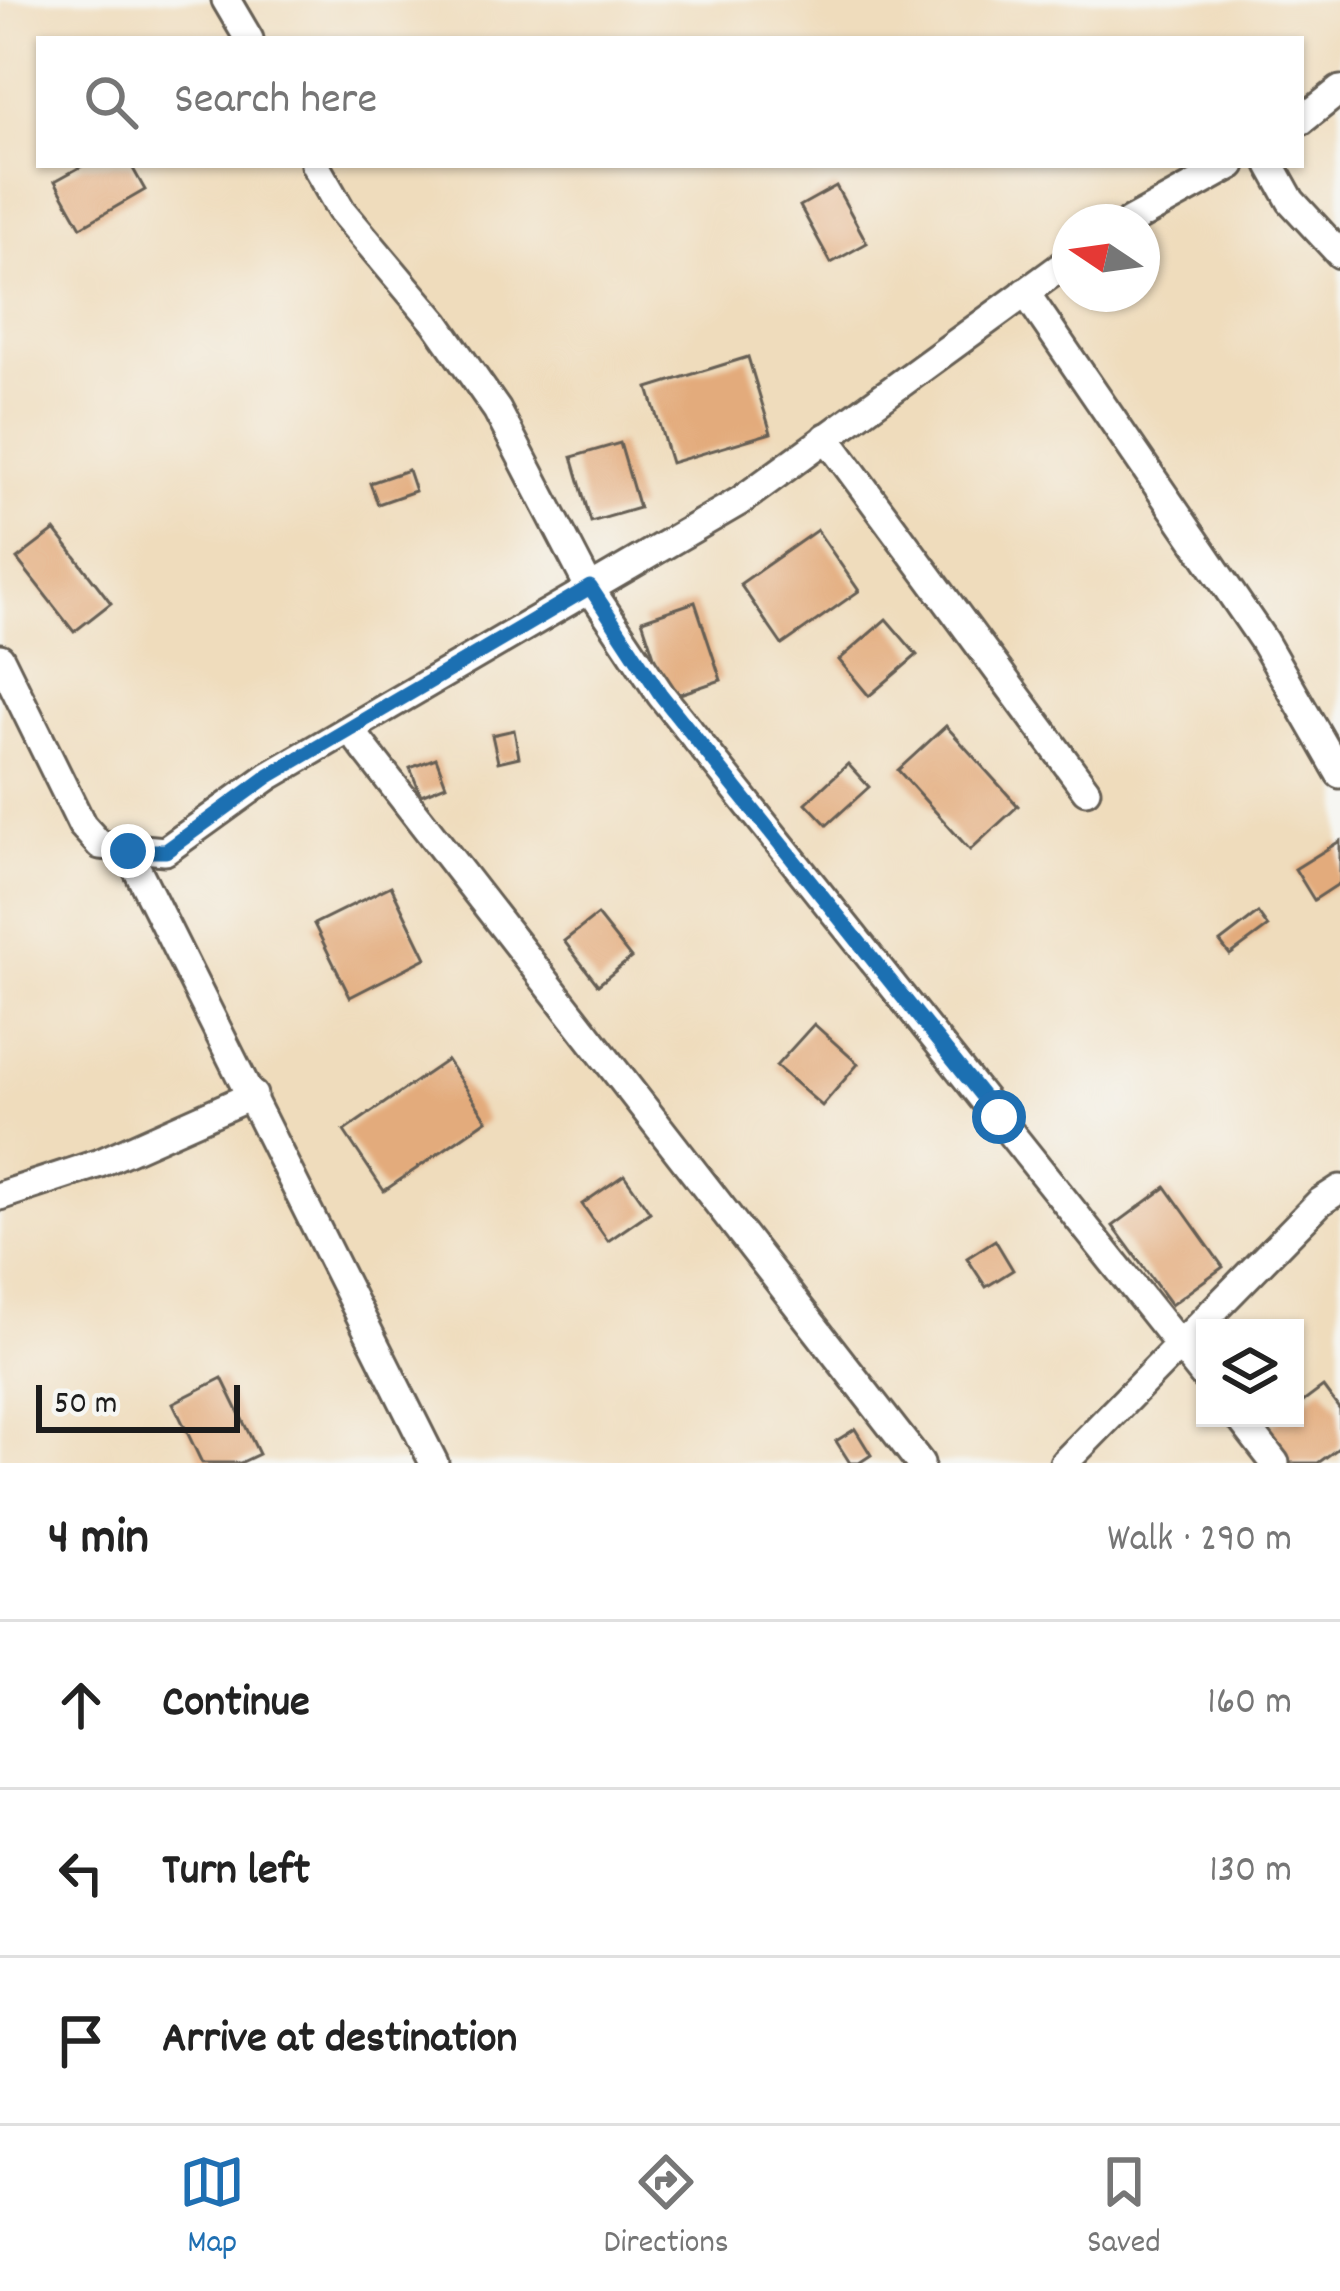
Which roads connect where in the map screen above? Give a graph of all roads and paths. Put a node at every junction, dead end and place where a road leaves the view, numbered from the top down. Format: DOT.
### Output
graph roads {
  1 [pos="226,0"];
  2 [pos="247,36"];
  3 [pos="1340,90"];
  4 [pos="1304,119"];
  5 [pos="317,168"];
  6 [pos="1227,168"];
  7 [pos="1273,168"];
  8 [pos="1160,205"];
  9 [pos="1340,254"];
  10 [pos="1052,273"];
  11 [pos="1025,292"];
  12 [pos="826,437"];
  13 [pos="590,587"];
  14 [pos="0,658"];
  15 [pos="351,731"];
  16 [pos="1340,774"];
  17 [pos="1086,790"];
  18 [pos="128,851"];
  19 [pos="253,1095"];
  20 [pos="1340,1189"];
  21 [pos="0,1196"];
  22 [pos="1178,1345"];
  23 [pos="1196,1366"];
  24 [pos="1247,1427"];
  25 [pos="434,1463"];
  26 [pos="920,1463"];
  27 [pos="1064,1463"];
  28 [pos="1275,1463"];
  1 -- 2 [label="street"];
  3 -- 4 [label="street"];
  5 -- 13 [label="street"];
  6 -- 8 [label="street"];
  7 -- 9 [label="street"];
  10 -- 11 [label="street"];
  11 -- 12 [label="street"];
  11 -- 16 [label="street"];
  12 -- 13 [label="street"];
  12 -- 17 [label="street"];
  13 -- 15 [label="street"];
  13 -- 22 [label="street"];
  14 -- 18 [label="street"];
  15 -- 18 [label="street"];
  15 -- 26 [label="street"];
  18 -- 19 [label="street"];
  19 -- 21 [label="street"];
  19 -- 25 [label="street"];
  20 -- 22 [label="street"];
  22 -- 23 [label="street"];
  22 -- 27 [label="street"];
  24 -- 28 [label="street"];
}
